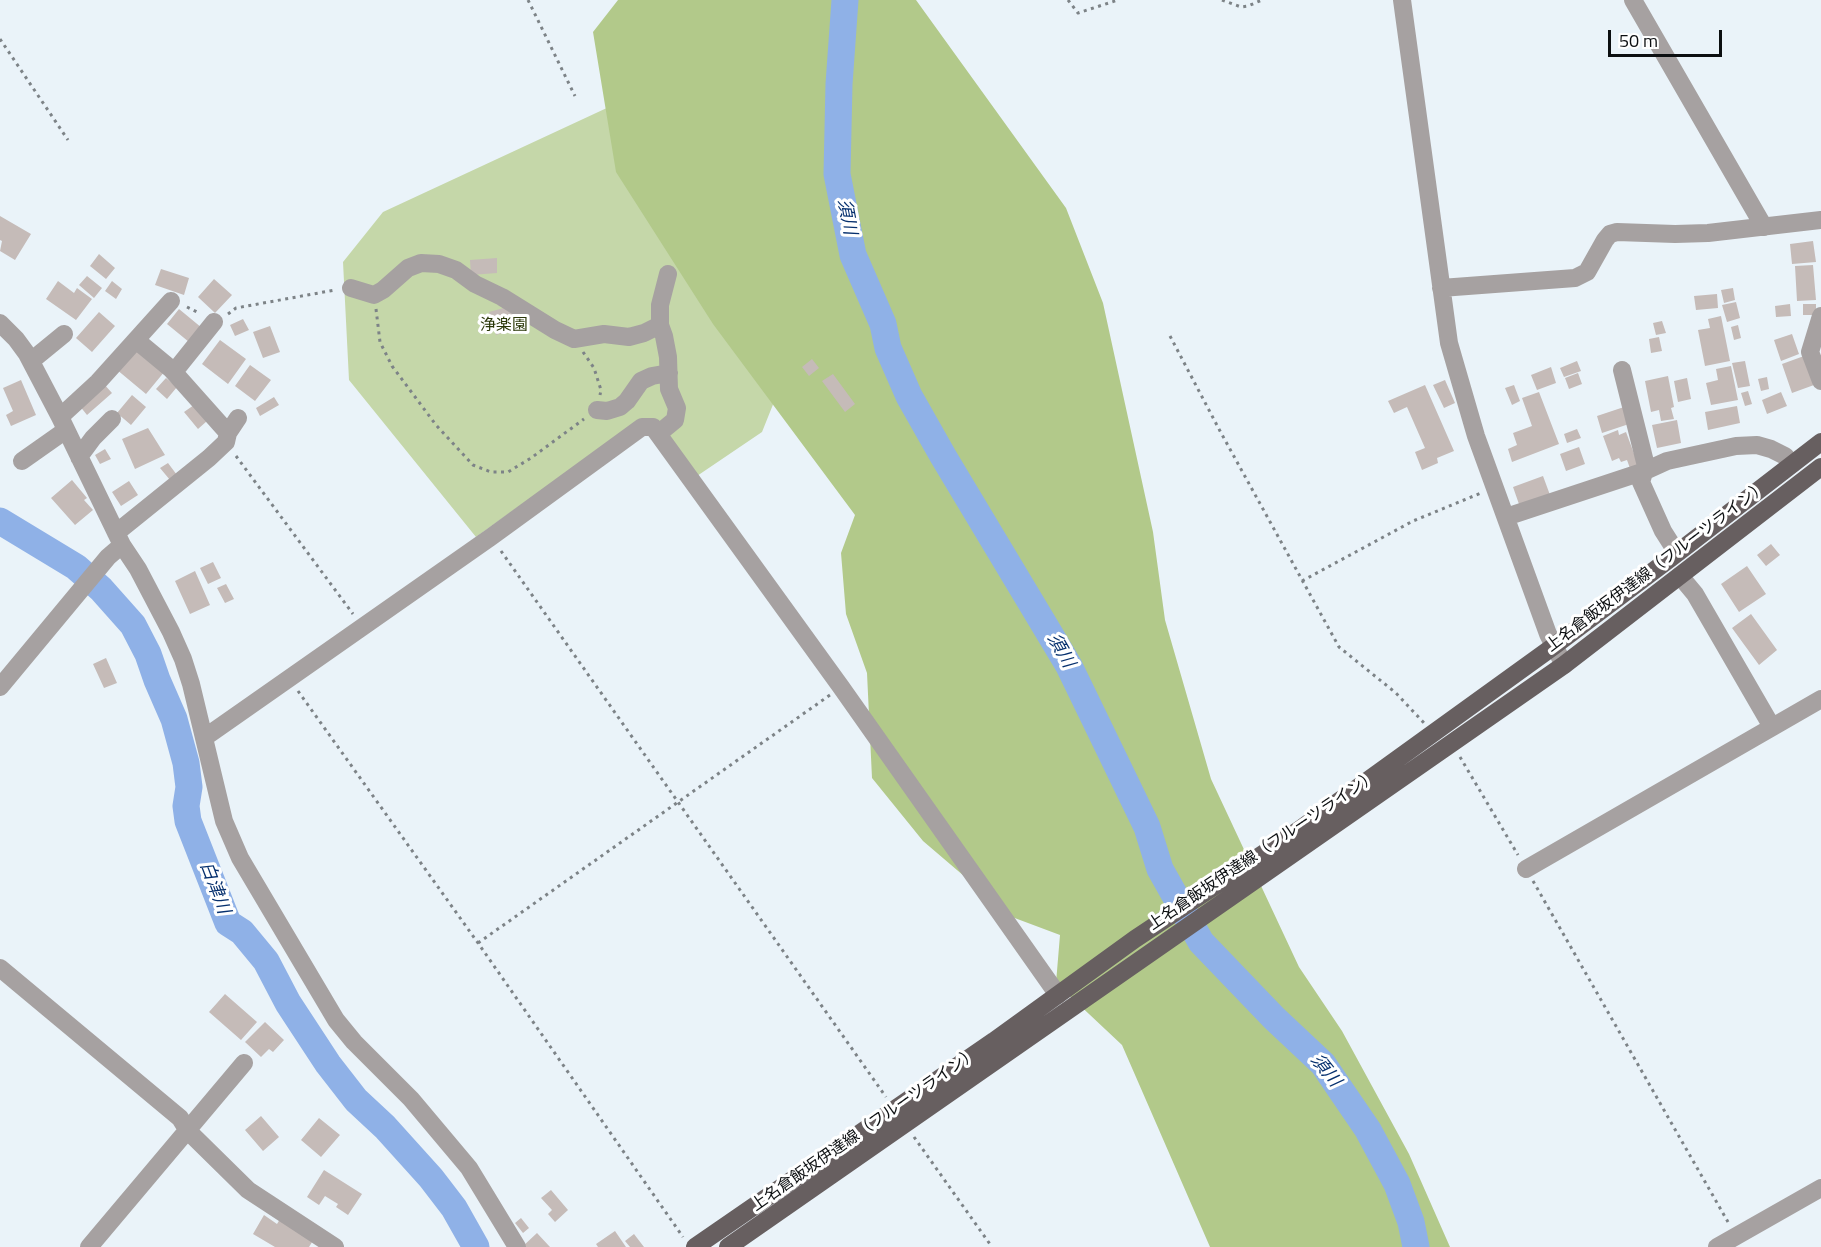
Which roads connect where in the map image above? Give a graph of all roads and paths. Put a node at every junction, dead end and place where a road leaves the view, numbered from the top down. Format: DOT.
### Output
graph roads {
  1 [pos="528,0"];
  2 [pos="1068,0"];
  3 [pos="1118,0"];
  4 [pos="1222,0"];
  5 [pos="1262,0"];
  6 [pos="1402,0"];
  7 [pos="1633,0"];
  8 [pos="0,39"];
  9 [pos="575,96"];
  10 [pos="68,140"];
  11 [pos="1821,219"];
  12 [pos="1764,227"];
  13 [pos="668,274"];
  14 [pos="351,288"];
  15 [pos="1441,288"];
  16 [pos="374,295"];
  17 [pos="171,301"];
  18 [pos="1821,316"];
  19 [pos="214,322"];
  20 [pos="0,323"];
  21 [pos="660,325"];
  22 [pos="64,334"];
  23 [pos="1170,336"];
  24 [pos="574,339"];
  25 [pos="136,340"];
  26 [pos="31,361"];
  27 [pos="1622,370"];
  28 [pos="174,372"];
  29 [pos="669,373"];
  30 [pos="1821,381"];
  31 [pos="597,410"];
  32 [pos="238,417"];
  33 [pos="112,419"];
  34 [pos="63,423"];
  35 [pos="658,434"];
  36 [pos="227,438"];
  37 [pos="1821,442"];
  38 [pos="79,457"];
  39 [pos="22,461"];
  40 [pos="1792,464"];
  41 [pos="1821,467"];
  42 [pos="1645,471"];
  43 [pos="1496,488"];
  44 [pos="1506,518"];
  45 [pos="491,537"];
  46 [pos="119,539"];
  47 [pos="1677,553"];
  48 [pos="1680,576"];
  49 [pos="1302,581"];
  50 [pos="362,626"];
  51 [pos="1554,646"];
  52 [pos="1564,665"];
  53 [pos="290,679"];
  54 [pos="0,687"];
  55 [pos="841,687"];
  56 [pos="1821,699"];
  57 [pos="1772,727"];
  58 [pos="1433,733"];
  59 [pos="204,738"];
  60 [pos="1452,744"];
  61 [pos="678,802"];
  62 [pos="1302,838"];
  63 [pos="1526,869"];
  64 [pos="478,943"];
  65 [pos="0,968"];
  66 [pos="1058,995"];
  67 [pos="244,1063"];
  68 [pos="900,1117"];
  69 [pos="188,1131"];
  70 [pos="1821,1188"];
  71 [pos="1736,1236"];
  72 [pos="689,1242"];
  73 [pos="89,1247"];
  74 [pos="335,1247"];
  75 [pos="517,1247"];
  76 [pos="728,1247"];
  77 [pos="992,1247"];
  78 [pos="1717,1247"];
  1 -- 9 [label="path"];
  2 -- 3 [label="path"];
  4 -- 5 [label="path"];
  6 -- 15 [label="street"];
  7 -- 12 [label="street"];
  8 -- 10 [label="path"];
  11 -- 12 [label="street"];
  12 -- 15 [label="street"];
  13 -- 21 [label="street"];
  14 -- 16 [label="street"];
  14 -- 19 [label="path"];
  15 -- 43 [label="street"];
  16 -- 24 [label="street"];
  16 -- 31 [label="path"];
  17 -- 19 [label="path"];
  17 -- 25 [label="street"];
  18 -- 30 [label="street"];
  19 -- 28 [label="street"];
  20 -- 26 [label="street"];
  21 -- 24 [label="street"];
  21 -- 29 [label="street"];
  22 -- 26 [label="street"];
  23 -- 49 [label="path"];
  24 -- 31 [label="path"];
  25 -- 28 [label="street"];
  25 -- 34 [label="street"];
  26 -- 34 [label="street"];
  27 -- 42 [label="street"];
  28 -- 36 [label="street"];
  29 -- 31 [label="street"];
  29 -- 35 [label="street"];
  32 -- 36 [label="street"];
  33 -- 38 [label="street"];
  34 -- 38 [label="street"];
  34 -- 39 [label="street"];
  35 -- 45 [label="street"];
  35 -- 55 [label="street"];
  36 -- 46 [label="street"];
  36 -- 50 [label="path"];
  37 -- 40 [label="main road, 上名倉飯坂伊達線（フルーツライン）"];
  38 -- 46 [label="street"];
  40 -- 42 [label="street"];
  40 -- 47 [label="main road, 上名倉飯坂伊達線（フルーツライン）"];
  41 -- 48 [label="main road, 上名倉飯坂伊達線（フルーツライン）"];
  42 -- 44 [label="street"];
  42 -- 47 [label="street"];
  43 -- 44 [label="street"];
  43 -- 49 [label="path"];
  44 -- 51 [label="street"];
  45 -- 50 [label="street"];
  45 -- 61 [label="path"];
  46 -- 54 [label="street"];
  46 -- 59 [label="street"];
  47 -- 51 [label="main road, 上名倉飯坂伊達線（フルーツライン）"];
  48 -- 52 [label="main road, 上名倉飯坂伊達線（フルーツライン）"];
  48 -- 57 [label="street"];
  49 -- 58 [label="path"];
  50 -- 53 [label="street"];
  51 -- 52 [label="street"];
  51 -- 58 [label="main road, 上名倉飯坂伊達線（フルーツライン）"];
  52 -- 60 [label="main road, 上名倉飯坂伊達線（フルーツライン）"];
  53 -- 59 [label="street"];
  53 -- 64 [label="path"];
  55 -- 61 [label="path"];
  55 -- 66 [label="street"];
  56 -- 57 [label="street"];
  57 -- 63 [label="street"];
  58 -- 62 [label="main road, 上名倉飯坂伊達線（フルーツライン）"];
  59 -- 75 [label="street"];
  60 -- 62 [label="main road, 上名倉飯坂伊達線（フルーツライン）"];
  60 -- 63 [label="path"];
  61 -- 64 [label="path"];
  61 -- 68 [label="path"];
  62 -- 66 [label="main road, 上名倉飯坂伊達線（フルーツライン）"];
  62 -- 68 [label="main road, 上名倉飯坂伊達線（フルーツライン）"];
  63 -- 71 [label="path"];
  64 -- 72 [label="path"];
  65 -- 69 [label="street"];
  66 -- 68 [label="main road, 上名倉飯坂伊達線（フルーツライン）"];
  67 -- 69 [label="street"];
  68 -- 72 [label="main road, 上名倉飯坂伊達線（フルーツライン）"];
  68 -- 76 [label="main road, 上名倉飯坂伊達線（フルーツライン）"];
  68 -- 77 [label="path"];
  69 -- 73 [label="street"];
  69 -- 74 [label="street"];
  70 -- 71 [label="street"];
  71 -- 78 [label="street"];
}
